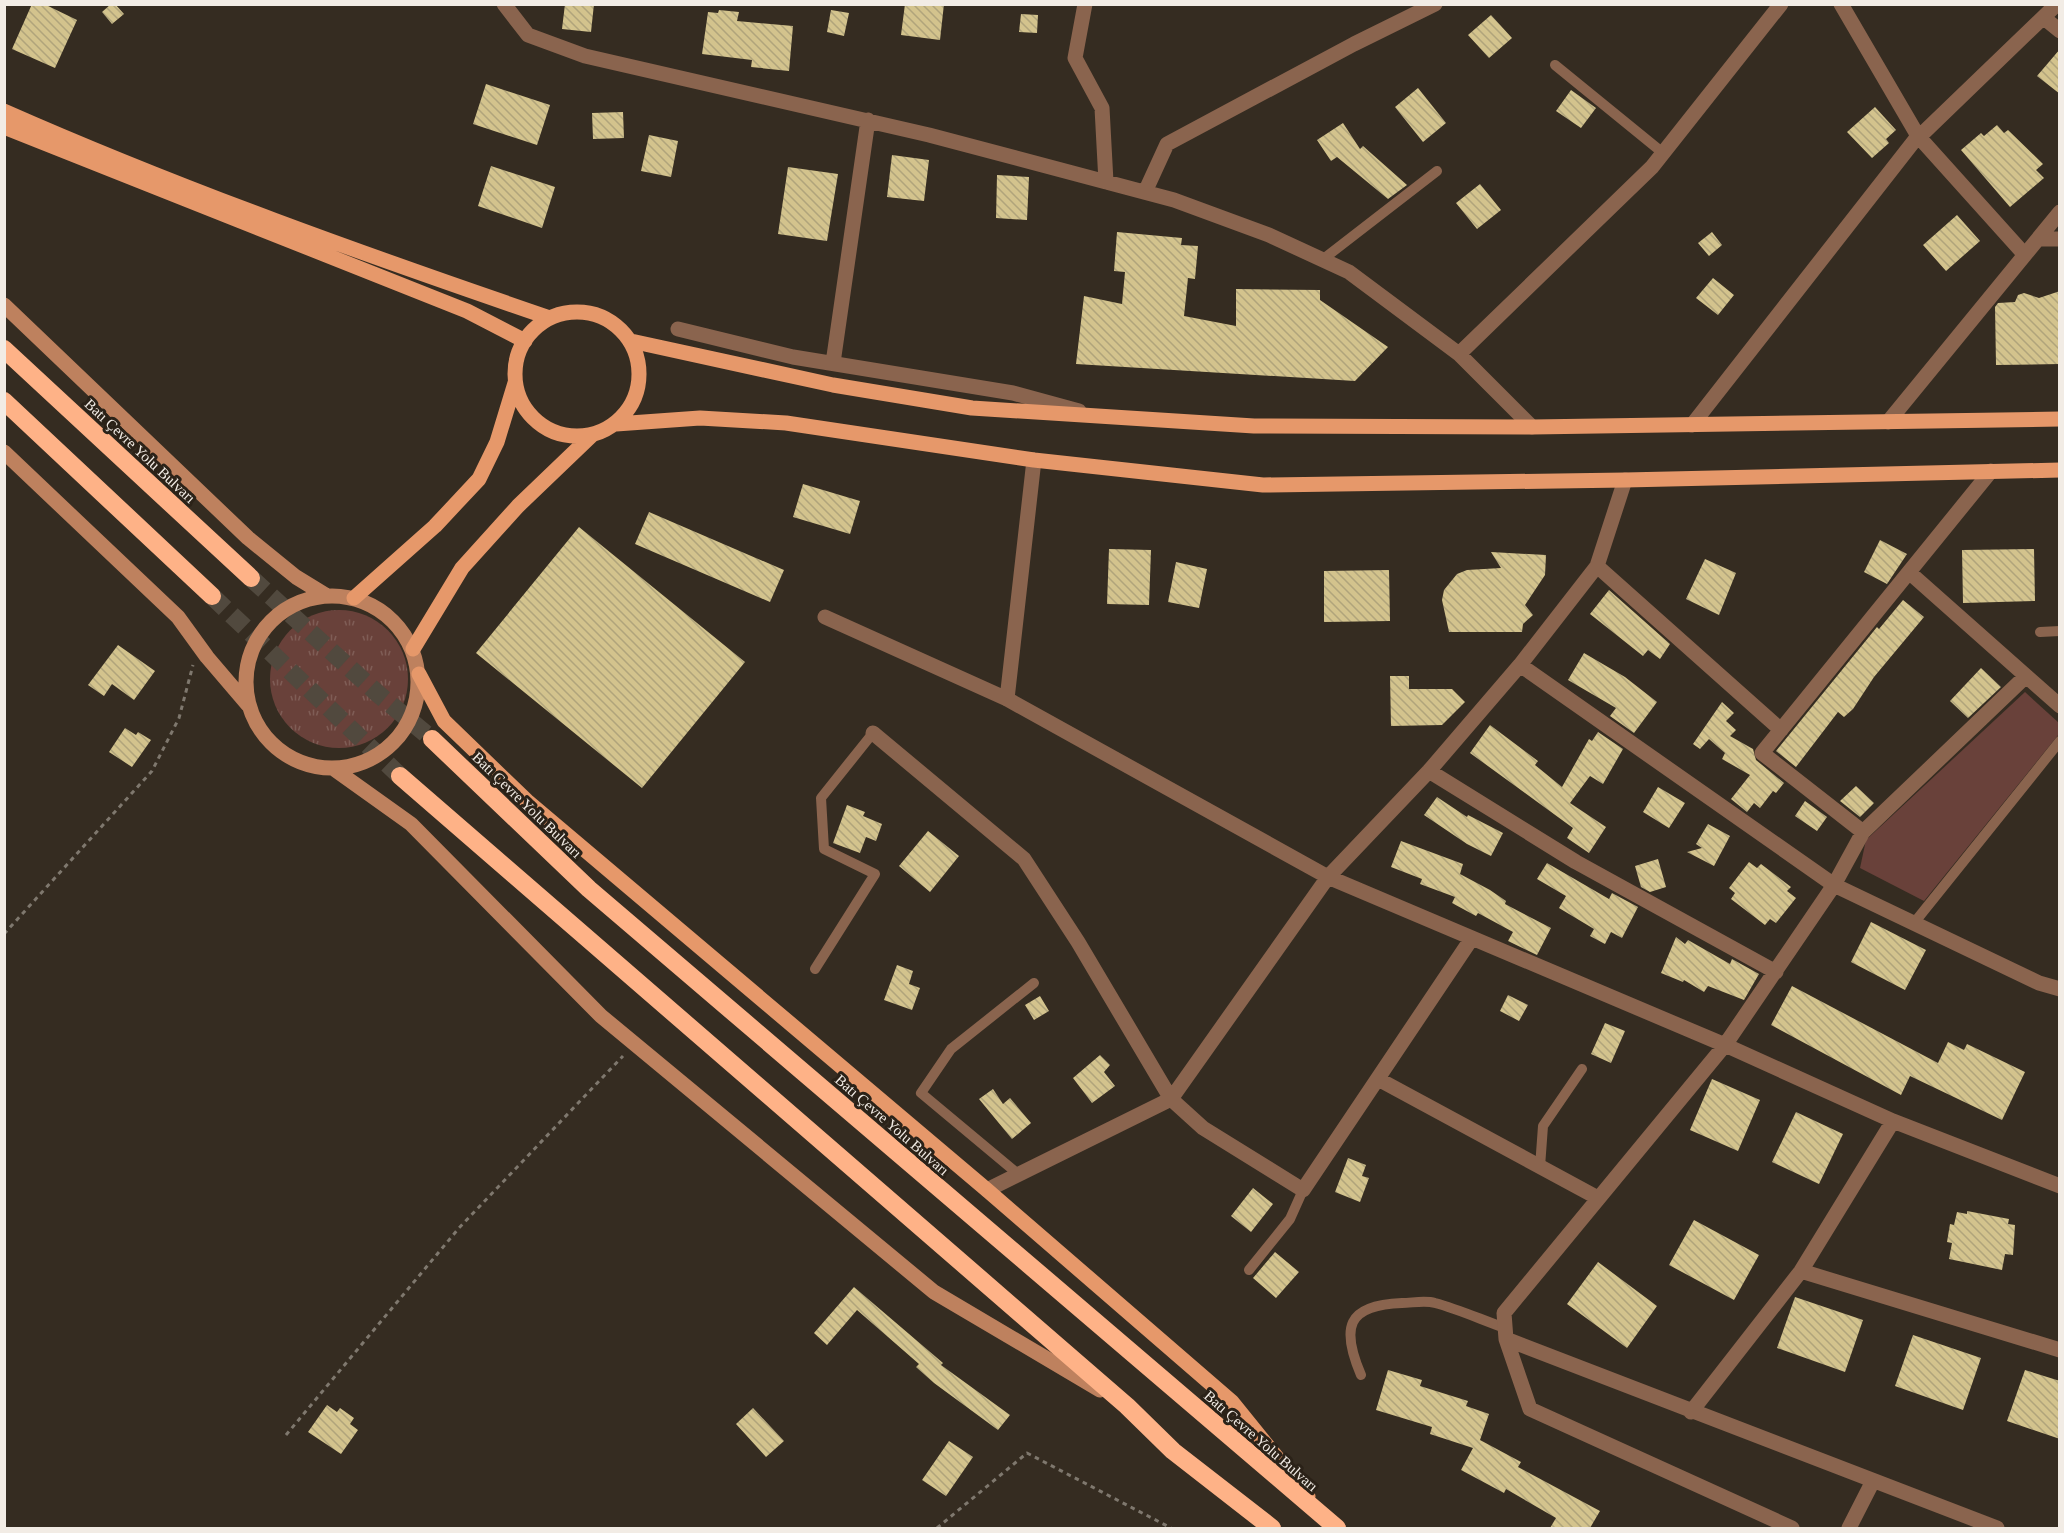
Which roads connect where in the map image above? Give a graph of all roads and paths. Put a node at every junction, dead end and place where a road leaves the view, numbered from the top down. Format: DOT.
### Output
graph roads {
  1 [pos="504,4"];
  2 [pos="1085,4"];
  3 [pos="1435,4"];
  4 [pos="1781,4"];
  5 [pos="1841,4"];
  6 [pos="2057,4"];
  7 [pos="2044,18"];
  8 [pos="2060,32"];
  9 [pos="1555,65"];
  10 [pos="4,111"];
  11 [pos="868,120"];
  12 [pos="4,127"];
  13 [pos="1918,136"];
  14 [pos="1663,153"];
  15 [pos="1437,171"];
  16 [pos="1106,182"];
  17 [pos="1144,192"];
  18 [pos="2060,212"];
  19 [pos="2038,239"];
  20 [pos="2060,239"];
  21 [pos="2025,255"];
  22 [pos="1322,260"];
  23 [pos="4,305"];
  24 [pos="550,318"];
  25 [pos="678,329"];
  26 [pos="525,340"];
  27 [pos="631,341"];
  28 [pos="4,349"];
  29 [pos="1459,354"];
  30 [pos="833,363"];
  31 [pos="515,383"];
  32 [pos="4,401"];
  33 [pos="1096,416"];
  34 [pos="2060,419"];
  35 [pos="1888,422"];
  36 [pos="616,424"];
  37 [pos="1692,425"];
  38 [pos="1532,427"];
  39 [pos="592,435"];
  40 [pos="4,452"];
  41 [pos="1034,460"];
  42 [pos="2060,470"];
  43 [pos="1991,471"];
  44 [pos="1625,480"];
  45 [pos="1597,566"];
  46 [pos="1910,573"];
  47 [pos="251,578"];
  48 [pos="212,596"];
  49 [pos="327,596"];
  50 [pos="354,598"];
  51 [pos="825,617"];
  52 [pos="2060,631"];
  53 [pos="2040,632"];
  54 [pos="198,646"];
  55 [pos="413,649"];
  56 [pos="1520,665"];
  57 [pos="419,674"];
  58 [pos="2025,677"];
  59 [pos="1007,699"];
  60 [pos="248,705"];
  61 [pos="2060,706"];
  62 [pos="1781,730"];
  63 [pos="873,733"];
  64 [pos="432,739"];
  65 [pos="2060,741"];
  66 [pos="334,769"];
  67 [pos="1429,771"];
  68 [pos="399,776"];
  69 [pos="1863,832"];
  70 [pos="1328,877"];
  71 [pos="1834,885"];
  72 [pos="1914,923"];
  73 [pos="4,934"];
  74 [pos="1472,938"];
  75 [pos="816,969"];
  76 [pos="1776,972"];
  77 [pos="1034,983"];
  78 [pos="2060,989"];
  79 [pos="635,1044"];
  80 [pos="1725,1045"];
  81 [pos="1582,1069"];
  82 [pos="1378,1079"];
  83 [pos="1171,1099"];
  84 [pos="1893,1121"];
  85 [pos="1540,1167"];
  86 [pos="1018,1174"];
  87 [pos="2060,1186"];
  88 [pos="987,1190"];
  89 [pos="1303,1191"];
  90 [pos="1598,1198"];
  91 [pos="1249,1270"];
  92 [pos="1802,1271"];
  93 [pos="1505,1334"];
  94 [pos="2060,1350"];
  95 [pos="1361,1375"];
  96 [pos="1127,1406"];
  97 [pos="1691,1412"];
  98 [pos="286,1435"];
  99 [pos="1873,1481"];
  100 [pos="1333,1525"];
  101 [pos="937,1528"];
  102 [pos="1171,1528"];
  103 [pos="1272,1528"];
  104 [pos="1792,1528"];
  105 [pos="1849,1528"];
  106 [pos="1997,1528"];
  1 -- 11 [label="street"];
  2 -- 16 [label="street"];
  3 -- 17 [label="street"];
  4 -- 14 [label="street"];
  5 -- 13 [label="street"];
  6 -- 7 [label="street"];
  7 -- 8 [label="street"];
  7 -- 13 [label="street"];
  9 -- 14 [label="lane"];
  10 -- 24 [label="main road"];
  11 -- 16 [label="street"];
  11 -- 30 [label="street"];
  12 -- 26 [label="main road"];
  13 -- 21 [label="street"];
  13 -- 37 [label="street"];
  14 -- 29 [label="street"];
  15 -- 22 [label="lane"];
  16 -- 17 [label="street"];
  17 -- 22 [label="street"];
  18 -- 19 [label="street"];
  19 -- 20 [label="street"];
  19 -- 21 [label="street"];
  21 -- 35 [label="street"];
  22 -- 29 [label="street"];
  23 -- 49 [label="main road"];
  24 -- 26 [label="main road"];
  24 -- 27 [label="main road"];
  25 -- 30 [label="street"];
  26 -- 31 [label="main road"];
  27 -- 33 [label="main road"];
  27 -- 36 [label="main road"];
  28 -- 47 [label="highway, Batı Çevre Yolu Bulvarı"];
  29 -- 38 [label="street"];
  30 -- 33 [label="street"];
  31 -- 39 [label="main road"];
  31 -- 50 [label="main road"];
  32 -- 48 [label="highway"];
  33 -- 38 [label="main road"];
  34 -- 35 [label="main road"];
  35 -- 37 [label="main road"];
  36 -- 39 [label="main road"];
  36 -- 41 [label="main road"];
  37 -- 38 [label="main road"];
  39 -- 55 [label="main road"];
  40 -- 54 [label="main road"];
  41 -- 44 [label="main road"];
  41 -- 59 [label="street"];
  42 -- 43 [label="main road"];
  43 -- 44 [label="main road"];
  43 -- 46 [label="street"];
  44 -- 45 [label="street"];
  45 -- 56 [label="street"];
  45 -- 62 [label="street"];
  46 -- 58 [label="street"];
  46 -- 62 [label="street"];
  49 -- 50 [label="main road"];
  49 -- 60 [label="main road"];
  50 -- 55 [label="main road"];
  51 -- 59 [label="street"];
  52 -- 53 [label="lane"];
  54 -- 60 [label="main road"];
  54 -- 73 [label="path"];
  55 -- 57 [label="main road"];
  56 -- 67 [label="street"];
  56 -- 71 [label="street"];
  57 -- 66 [label="main road"];
  57 -- 88 [label="main road"];
  58 -- 61 [label="street"];
  58 -- 69 [label="street"];
  59 -- 70 [label="street"];
  60 -- 66 [label="main road"];
  62 -- 69 [label="street"];
  63 -- 75 [label="lane"];
  63 -- 83 [label="street"];
  64 -- 100 [label="highway, Batı Çevre Yolu Bulvarı"];
  65 -- 72 [label="lane"];
  66 -- 79 [label="main road"];
  67 -- 70 [label="street"];
  67 -- 76 [label="street"];
  68 -- 96 [label="highway"];
  69 -- 71 [label="street"];
  70 -- 74 [label="street"];
  70 -- 83 [label="street"];
  71 -- 72 [label="street"];
  71 -- 76 [label="street"];
  72 -- 78 [label="street"];
  74 -- 80 [label="street"];
  74 -- 82 [label="street"];
  76 -- 80 [label="street"];
  77 -- 86 [label="lane"];
  79 -- 96 [label="main road"];
  79 -- 98 [label="path"];
  80 -- 84 [label="street"];
  80 -- 90 [label="street"];
  81 -- 85 [label="lane"];
  82 -- 85 [label="street"];
  82 -- 89 [label="street"];
  83 -- 86 [label="street"];
  83 -- 89 [label="street"];
  84 -- 87 [label="street"];
  84 -- 92 [label="street"];
  85 -- 90 [label="street"];
  86 -- 88 [label="street"];
  88 -- 100 [label="main road"];
  89 -- 91 [label="lane"];
  90 -- 93 [label="street"];
  92 -- 94 [label="street"];
  92 -- 97 [label="street"];
  93 -- 95 [label="lane"];
  93 -- 97 [label="street"];
  93 -- 104 [label="street"];
  96 -- 103 [label="highway"];
  97 -- 99 [label="street"];
  99 -- 105 [label="street"];
  99 -- 106 [label="street"];
  101 -- 102 [label="path"];
}
